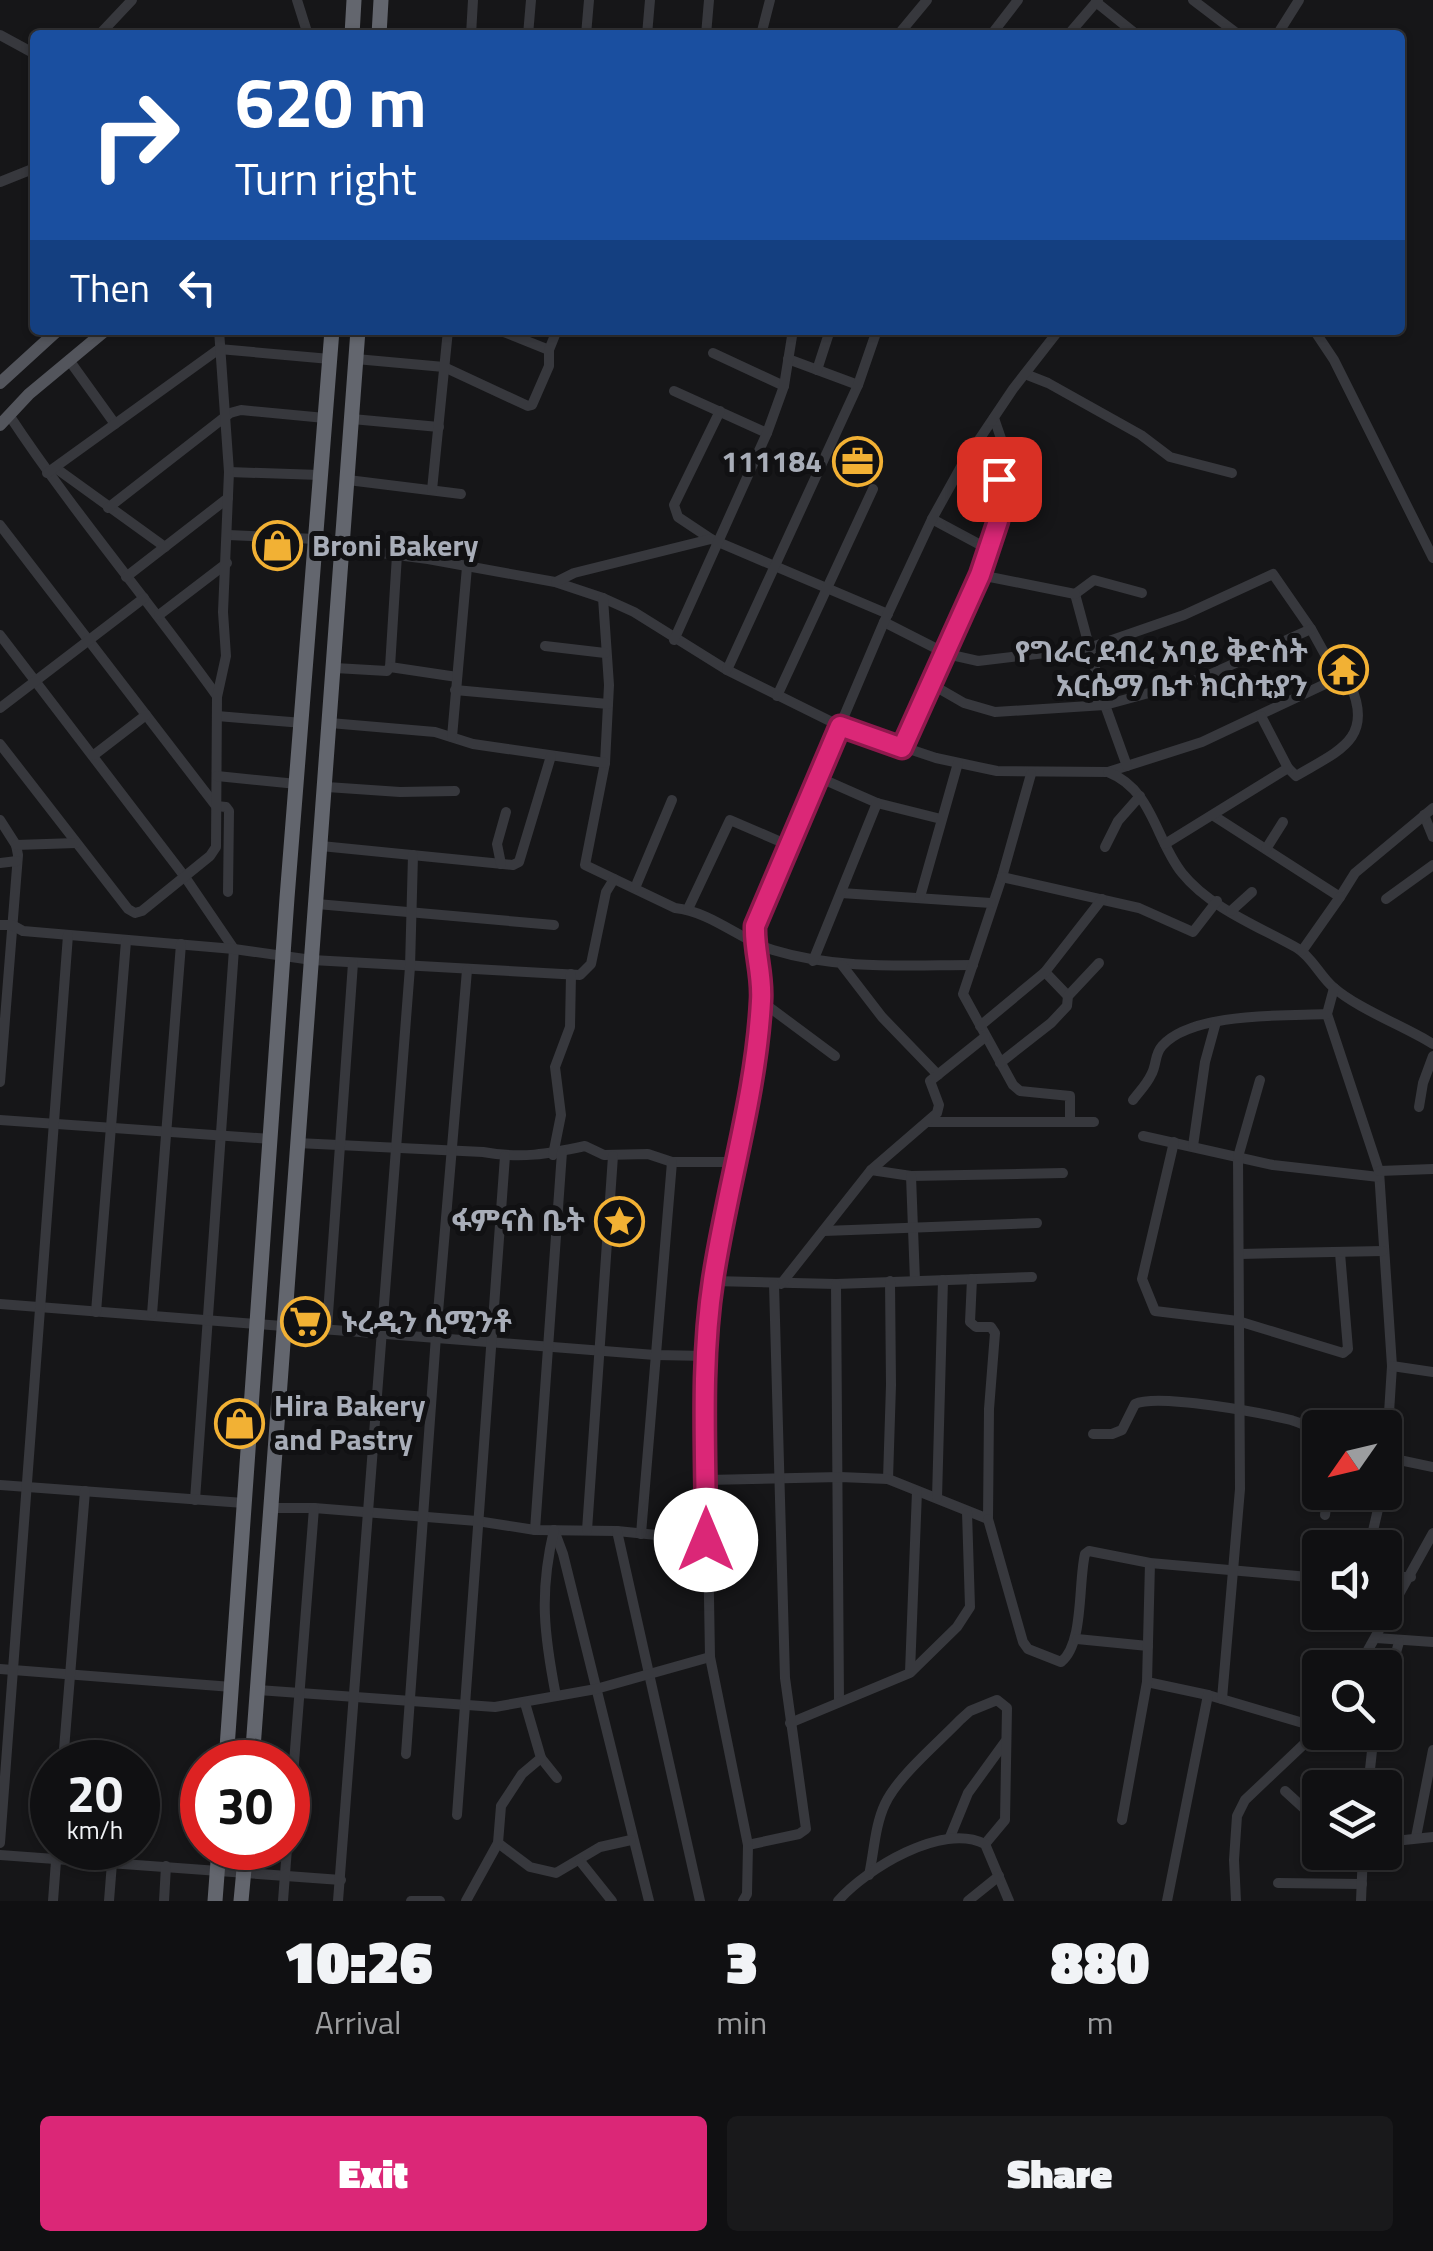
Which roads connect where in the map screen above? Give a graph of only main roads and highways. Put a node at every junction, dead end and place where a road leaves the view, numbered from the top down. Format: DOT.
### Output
graph roads {
  1 [pos="354,0"];
  2 [pos="381,0"];
  3 [pos="352,30"];
  4 [pos="378,30"];
  5 [pos="52,335"];
  6 [pos="100,335"];
  7 [pos="332,335"];
  8 [pos="358,335"];
  9 [pos="1,380"];
  10 [pos="4,420"];
  11 [pos="228,1740"];
  12 [pos="254,1740"];
  13 [pos="217,1870"];
  14 [pos="244,1870"];
  15 [pos="215,1901"];
  16 [pos="241,1901"];
  1 -- 3 [label="highway"];
  2 -- 4 [label="highway"];
  5 -- 9 [label="main road"];
  6 -- 10 [label="main road"];
  7 -- 11 [label="highway"];
  8 -- 12 [label="highway"];
  13 -- 15 [label="highway"];
  14 -- 16 [label="highway"];
}
